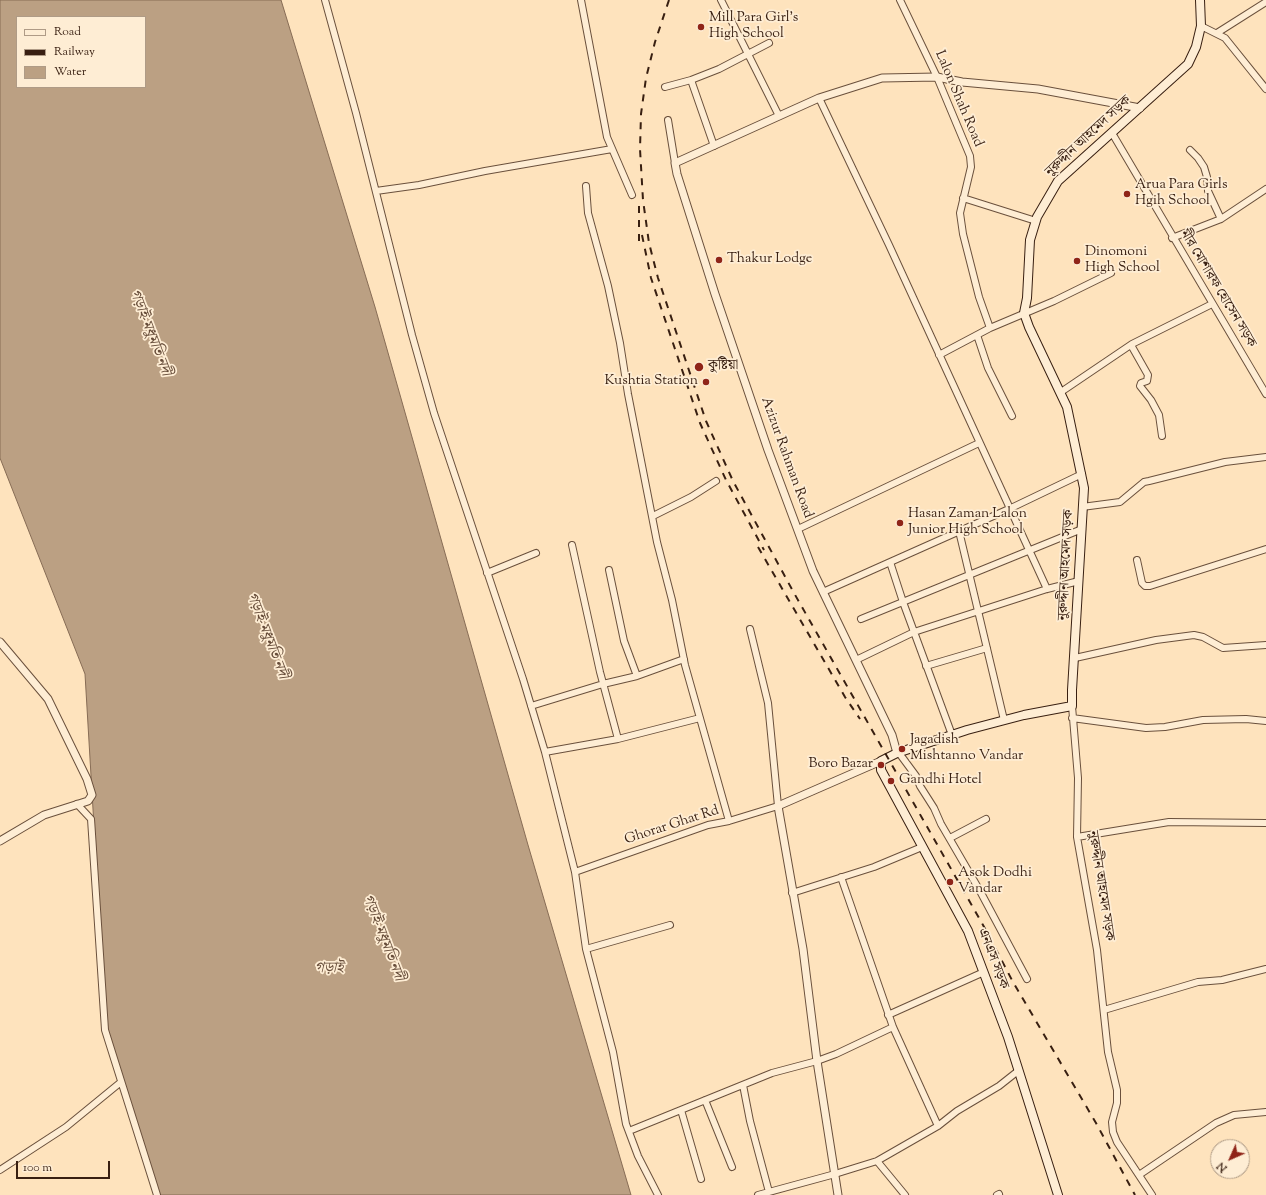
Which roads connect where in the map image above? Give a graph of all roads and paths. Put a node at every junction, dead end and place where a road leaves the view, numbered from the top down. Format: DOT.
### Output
graph roads {
  1 [pos="325,0"];
  2 [pos="581,0"];
  3 [pos="900,0"];
  4 [pos="1200,0"];
  5 [pos="723,1"];
  6 [pos="1266,2"];
  7 [pos="1201,26"];
  8 [pos="1217,33"];
  9 [pos="769,42"];
  10 [pos="749,54"];
  11 [pos="937,77"];
  12 [pos="691,80"];
  13 [pos="664,88"];
  14 [pos="1266,89"];
  15 [pos="819,98"];
  16 [pos="1140,108"];
  17 [pos="779,116"];
  18 [pos="668,120"];
  19 [pos="1112,133"];
  20 [pos="714,146"];
  21 [pos="612,149"];
  22 [pos="1190,150"];
  23 [pos="675,163"];
  24 [pos="586,186"];
  25 [pos="1266,189"];
  26 [pos="376,191"];
  27 [pos="632,195"];
  28 [pos="963,198"];
  29 [pos="1221,219"];
  30 [pos="1036,221"];
  31 [pos="1172,238"];
  32 [pos="1111,273"];
  33 [pos="1212,304"];
  34 [pos="1024,313"];
  35 [pos="990,328"];
  36 [pos="977,335"];
  37 [pos="1131,345"];
  38 [pos="939,355"];
  39 [pos="1060,392"];
  40 [pos="1266,394"];
  41 [pos="1012,416"];
  42 [pos="1162,436"];
  43 [pos="979,443"];
  44 [pos="1266,457"];
  45 [pos="1082,474"];
  46 [pos="716,481"];
  47 [pos="1082,508"];
  48 [pos="1009,509"];
  49 [pos="653,516"];
  50 [pos="798,529"];
  51 [pos="1082,529"];
  52 [pos="959,531"];
  53 [pos="572,545"];
  54 [pos="1266,549"];
  55 [pos="1029,551"];
  56 [pos="536,553"];
  57 [pos="1137,560"];
  58 [pos="890,562"];
  59 [pos="608,570"];
  60 [pos="487,572"];
  61 [pos="970,575"];
  62 [pos="1079,580"];
  63 [pos="1047,589"];
  64 [pos="823,592"];
  65 [pos="903,602"];
  66 [pos="979,611"];
  67 [pos="861,619"];
  68 [pos="750,629"];
  69 [pos="914,632"];
  70 [pos="0,642"];
  71 [pos="1266,645"];
  72 [pos="987,648"];
  73 [pos="1074,658"];
  74 [pos="684,659"];
  75 [pos="856,660"];
  76 [pos="926,666"];
  77 [pos="637,676"];
  78 [pos="603,684"];
  79 [pos="531,706"];
  80 [pos="1072,706"];
  81 [pos="700,718"];
  82 [pos="1072,718"];
  83 [pos="1004,720"];
  84 [pos="1266,721"];
  85 [pos="952,735"];
  86 [pos="618,739"];
  87 [pos="545,752"];
  88 [pos="898,753"];
  89 [pos="881,761"];
  90 [pos="77,804"];
  91 [pos="778,806"];
  92 [pos="986,819"];
  93 [pos="729,821"];
  94 [pos="1266,823"];
  95 [pos="1077,837"];
  96 [pos="950,838"];
  97 [pos="0,841"];
  98 [pos="922,847"];
  99 [pos="575,872"];
  100 [pos="841,877"];
  101 [pos="792,893"];
  102 [pos="670,925"];
  103 [pos="586,949"];
  104 [pos="1266,969"];
  105 [pos="984,972"];
  106 [pos="1027,978"];
  107 [pos="1104,1010"];
  108 [pos="888,1015"];
  109 [pos="892,1027"];
  110 [pos="817,1061"];
  111 [pos="1018,1071"];
  112 [pos="121,1082"];
  113 [pos="743,1085"];
  114 [pos="705,1100"];
  115 [pos="681,1110"];
  116 [pos="1266,1112"];
  117 [pos="938,1126"];
  118 [pos="629,1131"];
  119 [pos="877,1161"];
  120 [pos="732,1167"];
  121 [pos="0,1170"];
  122 [pos="835,1174"];
  123 [pos="1139,1175"];
  124 [pos="701,1179"];
  125 [pos="769,1192"];
  126 [pos="779,1192"];
  127 [pos="157,1195"];
  128 [pos="658,1195"];
  129 [pos="758,1195"];
  130 [pos="838,1195"];
  131 [pos="904,1195"];
  132 [pos="1058,1195"];
  133 [pos="1152,1195"];
  1 -- 26 [label="street"];
  2 -- 21 [label="street"];
  3 -- 11 [label="street, Lalon Shah Road"];
  4 -- 7 [label="main road, নুরুদ্দীন আহমেদ সড়ক"];
  5 -- 10 [label="street"];
  6 -- 8 [label="street"];
  7 -- 8 [label="street"];
  7 -- 16 [label="main road, নুরুদ্দীন আহমেদ সড়ক"];
  8 -- 14 [label="street"];
  9 -- 10 [label="street"];
  10 -- 12 [label="street"];
  10 -- 17 [label="street"];
  11 -- 15 [label="street"];
  11 -- 16 [label="street"];
  11 -- 28 [label="street, Lalon Shah Road"];
  12 -- 13 [label="street"];
  12 -- 20 [label="street"];
  15 -- 17 [label="street"];
  15 -- 38 [label="street"];
  16 -- 19 [label="main road, নুরুদ্দীন আহমেদ সড়ক"];
  17 -- 20 [label="street"];
  18 -- 23 [label="street"];
  19 -- 30 [label="main road, নুরুদ্দীন আহমেদ সড়ক"];
  19 -- 31 [label="street, মীর মোশারফ হোসেন সড়ক"];
  20 -- 23 [label="street"];
  21 -- 26 [label="street"];
  21 -- 27 [label="street"];
  22 -- 29 [label="street"];
  23 -- 50 [label="street, Azizur Rahman Road"];
  24 -- 49 [label="street"];
  25 -- 29 [label="street"];
  26 -- 60 [label="street"];
  28 -- 30 [label="street"];
  28 -- 35 [label="street, Lalon Shah Road"];
  29 -- 31 [label="street"];
  30 -- 34 [label="main road, নুরুদ্দীন আহমেদ সড়ক"];
  31 -- 33 [label="street, মীর মোশারফ হোসেন সড়ক"];
  32 -- 34 [label="street"];
  33 -- 37 [label="street"];
  33 -- 40 [label="street, মীর মোশারফ হোসেন সড়ক"];
  34 -- 35 [label="street"];
  34 -- 39 [label="main road, নুরুদ্দীন আহমেদ সড়ক"];
  35 -- 36 [label="street"];
  36 -- 38 [label="street"];
  36 -- 41 [label="street"];
  37 -- 39 [label="street"];
  37 -- 42 [label="street"];
  38 -- 43 [label="street"];
  39 -- 45 [label="main road, নুরুদ্দীন আহমেদ সড়ক"];
  43 -- 48 [label="street"];
  43 -- 50 [label="street"];
  44 -- 47 [label="street"];
  45 -- 47 [label="main road, নুরুদ্দীন আহমেদ সড়ক"];
  45 -- 48 [label="street"];
  46 -- 49 [label="street"];
  47 -- 51 [label="main road, নুরুদ্দীন আহমেদ সড়ক"];
  48 -- 52 [label="street"];
  48 -- 55 [label="street"];
  49 -- 74 [label="street"];
  50 -- 64 [label="street, Azizur Rahman Road"];
  51 -- 55 [label="street"];
  51 -- 62 [label="main road, নুরুদ্দীন আহমেদ সড়ক"];
  52 -- 58 [label="street"];
  52 -- 61 [label="street"];
  53 -- 78 [label="street"];
  54 -- 57 [label="street"];
  55 -- 61 [label="street"];
  55 -- 63 [label="street"];
  56 -- 60 [label="street"];
  58 -- 64 [label="street"];
  58 -- 65 [label="street"];
  59 -- 77 [label="street"];
  60 -- 79 [label="street"];
  61 -- 65 [label="street"];
  61 -- 66 [label="street"];
  62 -- 63 [label="street"];
  62 -- 73 [label="main road, নুরুদ্দীন আহমেদ সড়ক"];
  63 -- 66 [label="street"];
  64 -- 75 [label="street, Azizur Rahman Road"];
  65 -- 67 [label="street"];
  65 -- 69 [label="street"];
  66 -- 69 [label="street"];
  66 -- 72 [label="street"];
  68 -- 91 [label="street"];
  69 -- 75 [label="street"];
  69 -- 76 [label="street"];
  70 -- 90 [label="street"];
  71 -- 73 [label="street"];
  72 -- 76 [label="street"];
  72 -- 83 [label="street"];
  73 -- 80 [label="main road, নুরুদ্দীন আহমেদ সড়ক"];
  74 -- 77 [label="street"];
  74 -- 81 [label="street"];
  75 -- 88 [label="street, Azizur Rahman Road"];
  76 -- 85 [label="street"];
  77 -- 78 [label="street"];
  78 -- 79 [label="street"];
  78 -- 86 [label="street"];
  79 -- 87 [label="street"];
  80 -- 82 [label="street, নুরুদ্দীন আহমেদ সড়ক"];
  80 -- 83 [label="main road"];
  81 -- 86 [label="street"];
  81 -- 93 [label="street"];
  82 -- 84 [label="street"];
  82 -- 95 [label="street, নুরুদ্দীন আহমেদ সড়ক"];
  83 -- 85 [label="main road"];
  85 -- 88 [label="main road"];
  86 -- 87 [label="street"];
  87 -- 99 [label="street"];
  88 -- 89 [label="main road"];
  88 -- 96 [label="street"];
  89 -- 91 [label="street"];
  89 -- 98 [label="main road, এনএস সড়ক"];
  90 -- 97 [label="street"];
  90 -- 112 [label="street"];
  91 -- 93 [label="street, Ghorar Ghat Rd"];
  91 -- 101 [label="street"];
  92 -- 96 [label="street"];
  93 -- 99 [label="street, Ghorar Ghat Rd"];
  94 -- 95 [label="street"];
  95 -- 107 [label="street, নুরুদ্দীন আহমেদ সড়ক"];
  96 -- 106 [label="street"];
  98 -- 100 [label="street"];
  98 -- 105 [label="main road, এনএস সড়ক"];
  99 -- 103 [label="street"];
  100 -- 101 [label="street"];
  100 -- 108 [label="street"];
  101 -- 110 [label="street"];
  102 -- 103 [label="street"];
  103 -- 118 [label="street"];
  104 -- 107 [label="street"];
  105 -- 108 [label="street"];
  105 -- 111 [label="main road, এনএস সড়ক"];
  107 -- 123 [label="street, নুরুদ্দীন আহমেদ সড়ক"];
  108 -- 109 [label="street"];
  109 -- 110 [label="street"];
  109 -- 117 [label="street"];
  110 -- 113 [label="street"];
  110 -- 122 [label="street"];
  111 -- 117 [label="street"];
  111 -- 132 [label="main road, এনএস সড়ক"];
  112 -- 121 [label="street"];
  112 -- 127 [label="street"];
  113 -- 114 [label="street"];
  113 -- 125 [label="street"];
  114 -- 115 [label="street"];
  114 -- 120 [label="street"];
  115 -- 118 [label="street"];
  115 -- 124 [label="street"];
  116 -- 123 [label="street"];
  117 -- 119 [label="street"];
  118 -- 128 [label="street"];
  119 -- 122 [label="street"];
  119 -- 131 [label="street"];
  122 -- 126 [label="street"];
  122 -- 130 [label="street"];
  123 -- 133 [label="street, নুরুদ্দীন আহমেদ সড়ক"];
  125 -- 126 [label="street"];
  125 -- 129 [label="street"];
}
